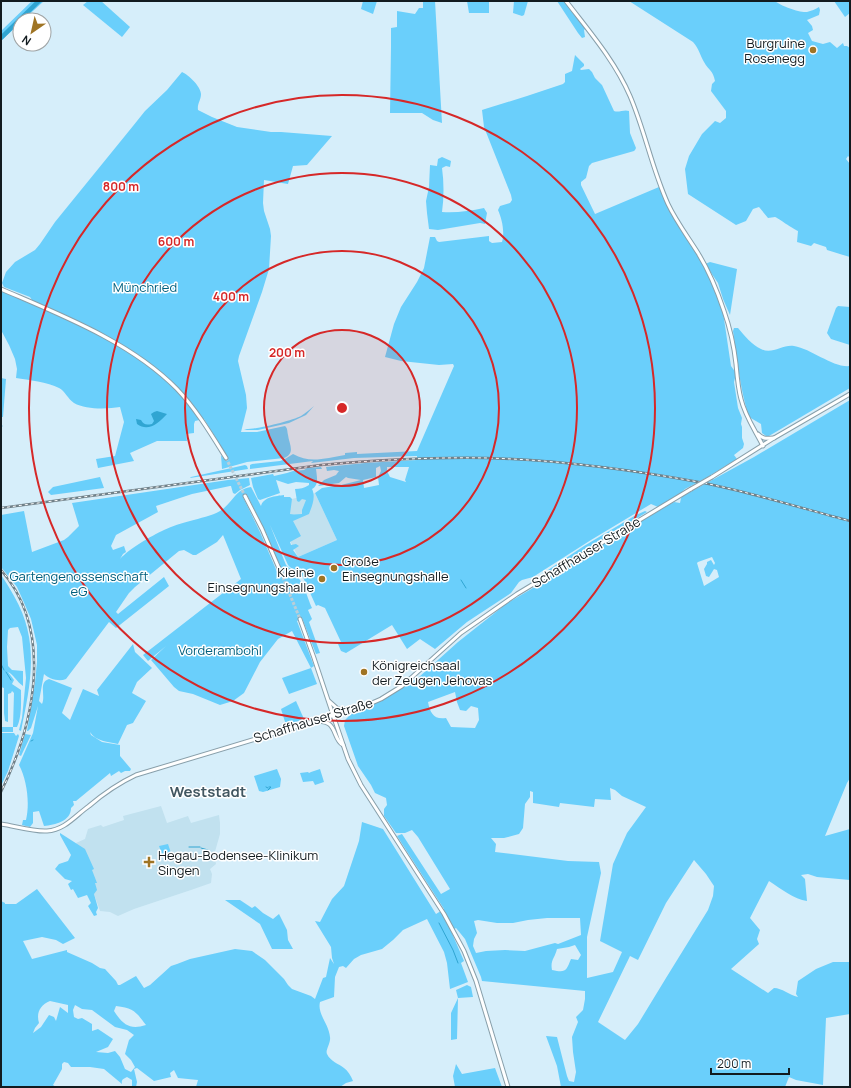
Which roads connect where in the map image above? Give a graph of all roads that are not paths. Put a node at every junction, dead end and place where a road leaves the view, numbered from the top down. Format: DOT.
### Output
graph roads {
  1 [pos="566,1"];
  2 [pos="1,289"];
  3 [pos="850,394"];
  4 [pos="755,432"];
  5 [pos="774,438"];
  6 [pos="762,446"];
  7 [pos="226,458"];
  8 [pos="245,496"];
  9 [pos="281,573"];
  10 [pos="300,619"];
  11 [pos="329,701"];
  12 [pos="348,711"];
  13 [pos="333,715"];
  14 [pos="317,720"];
  15 [pos="343,745"];
  16 [pos="1,824"];
  17 [pos="508,1087"];
  1 -- 4 [label="main road"];
  2 -- 7 [label="main road"];
  3 -- 5 [label="main road, Schaffhauser Straße"];
  4 -- 5 [label="main road"];
  4 -- 6 [label="main road"];
  5 -- 6 [label="main road, Schaffhauser Straße"];
  6 -- 12 [label="main road, Schaffhauser Straße, bridge"];
  8 -- 9 [label="main road"];
  10 -- 11 [label="main road"];
  11 -- 12 [label="main road"];
  11 -- 13 [label="main road"];
  12 -- 13 [label="main road, Schaffhauser Straße"];
  13 -- 14 [label="main road, Schaffhauser Straße"];
  13 -- 15 [label="main road"];
  14 -- 15 [label="main road"];
  14 -- 16 [label="main road, Schaffhauser Straße"];
  15 -- 17 [label="main road"];
}
